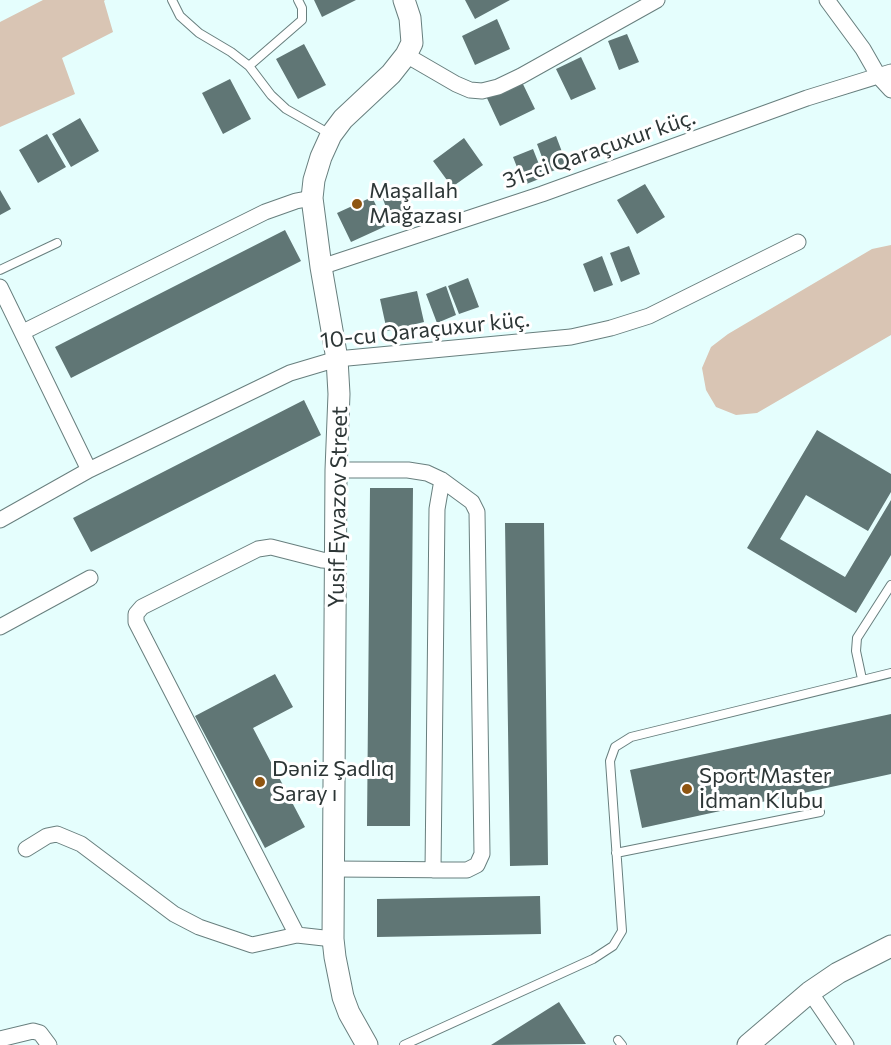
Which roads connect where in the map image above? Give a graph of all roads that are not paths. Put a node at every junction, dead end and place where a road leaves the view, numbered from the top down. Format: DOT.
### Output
graph roads {
  1 [pos="172,0"];
  2 [pos="298,0"];
  3 [pos="404,0"];
  4 [pos="657,0"];
  5 [pos="827,0"];
  6 [pos="406,55"];
  7 [pos="249,66"];
  8 [pos="885,74"];
  9 [pos="891,90"];
  10 [pos="331,135"];
  11 [pos="312,198"];
  12 [pos="798,242"];
  13 [pos="57,243"];
  14 [pos="321,267"];
  15 [pos="0,270"];
  16 [pos="0,287"];
  17 [pos="23,332"];
  18 [pos="337,359"];
  19 [pos="88,470"];
  20 [pos="336,470"];
  21 [pos="442,480"];
  22 [pos="0,519"];
  23 [pos="337,561"];
  24 [pos="90,578"];
  25 [pos="891,585"];
  26 [pos="0,627"];
  27 [pos="891,673"];
  28 [pos="862,679"];
  29 [pos="820,812"];
  30 [pos="26,849"];
  31 [pos="616,853"];
  32 [pos="334,869"];
  33 [pos="433,870"];
  34 [pos="297,935"];
  35 [pos="333,939"];
  36 [pos="891,946"];
  37 [pos="810,992"];
  38 [pos="0,1039"];
  39 [pos="49,1045"];
  40 [pos="367,1045"];
  41 [pos="404,1045"];
  42 [pos="748,1045"];
  43 [pos="846,1045"];
  1 -- 7 [label="lane"];
  2 -- 7 [label="lane"];
  3 -- 6 [label="street, Yusif Eyvazov Street"];
  4 -- 6 [label="street"];
  5 -- 8 [label="street"];
  6 -- 10 [label="street, Yusif Eyvazov Street"];
  7 -- 10 [label="lane"];
  8 -- 9 [label="street"];
  8 -- 14 [label="street, 31-ci Qaraçuxur küç."];
  10 -- 11 [label="street, Yusif Eyvazov Street"];
  11 -- 14 [label="street, Yusif Eyvazov Street"];
  11 -- 17 [label="street"];
  12 -- 18 [label="street, 10-cu Qaraçuxur küç."];
  13 -- 15 [label="lane"];
  14 -- 18 [label="street, Yusif Eyvazov Street"];
  16 -- 17 [label="street"];
  17 -- 19 [label="street"];
  18 -- 19 [label="street, 10-cu Qaraçuxur küç."];
  18 -- 20 [label="street, Yusif Eyvazov Street"];
  19 -- 22 [label="street, 10-cu Qaraçuxur küç."];
  20 -- 21 [label="street"];
  20 -- 23 [label="street, Yusif Eyvazov Street"];
  21 -- 33 [label="street"];
  21 -- 33 [label="street"];
  23 -- 32 [label="street, Yusif Eyvazov Street"];
  23 -- 34 [label="street"];
  24 -- 26 [label="street"];
  25 -- 28 [label="lane"];
  27 -- 28 [label="lane"];
  28 -- 31 [label="lane"];
  29 -- 31 [label="lane"];
  30 -- 34 [label="street"];
  31 -- 41 [label="lane"];
  32 -- 33 [label="street"];
  32 -- 35 [label="street, Yusif Eyvazov Street"];
  34 -- 35 [label="street"];
  35 -- 40 [label="street, Yusif Eyvazov Street"];
  36 -- 37 [label="street"];
  37 -- 42 [label="street"];
  37 -- 43 [label="street"];
  38 -- 39 [label="street"];
}
